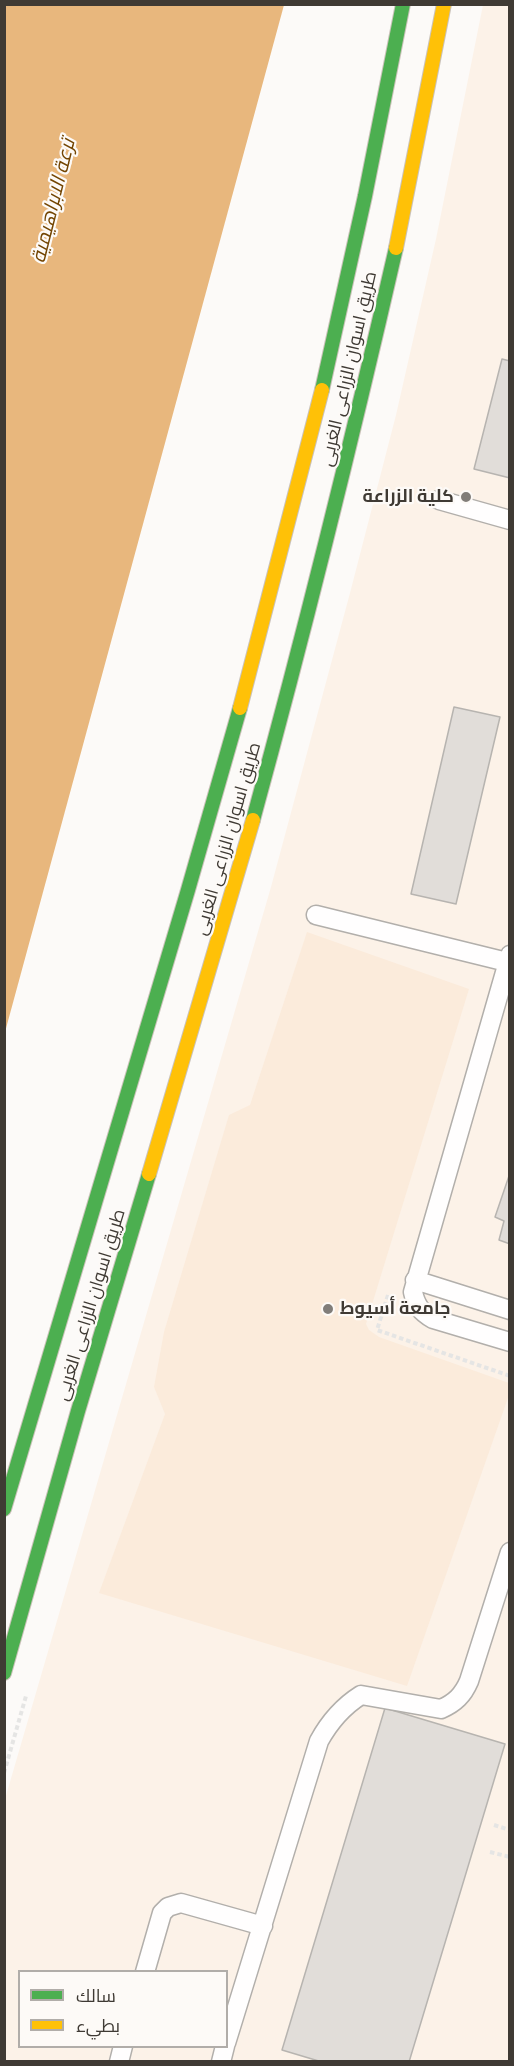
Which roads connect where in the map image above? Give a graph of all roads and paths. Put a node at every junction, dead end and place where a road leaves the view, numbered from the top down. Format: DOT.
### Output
graph roads {
  1 [pos="403,4"];
  2 [pos="444,4"];
  3 [pos="439,500"];
  4 [pos="510,520"];
  5 [pos="316,915"];
  6 [pos="508,959"];
  7 [pos="416,1280"];
  8 [pos="510,1310"];
  9 [pos="510,1342"];
  10 [pos="4,1509"];
  11 [pos="510,1552"];
  12 [pos="4,1673"];
  13 [pos="494,1825"];
  14 [pos="510,1830"];
  15 [pos="490,1852"];
  16 [pos="510,1857"];
  17 [pos="263,1926"];
  18 [pos="145,1970"];
  19 [pos="228,2039"];
  1 -- 10 [label="main road, طريق اسوان الزراعى الغربى"];
  2 -- 12 [label="main road, طريق اسوان الزراعى الغربى"];
  3 -- 4 [label="lane"];
  5 -- 6 [label="lane"];
  6 -- 7 [label="lane"];
  7 -- 8 [label="lane"];
  7 -- 9 [label="lane"];
  11 -- 17 [label="lane"];
  13 -- 14 [label="path"];
  15 -- 16 [label="path"];
  17 -- 18 [label="lane"];
  17 -- 19 [label="lane"];
}
